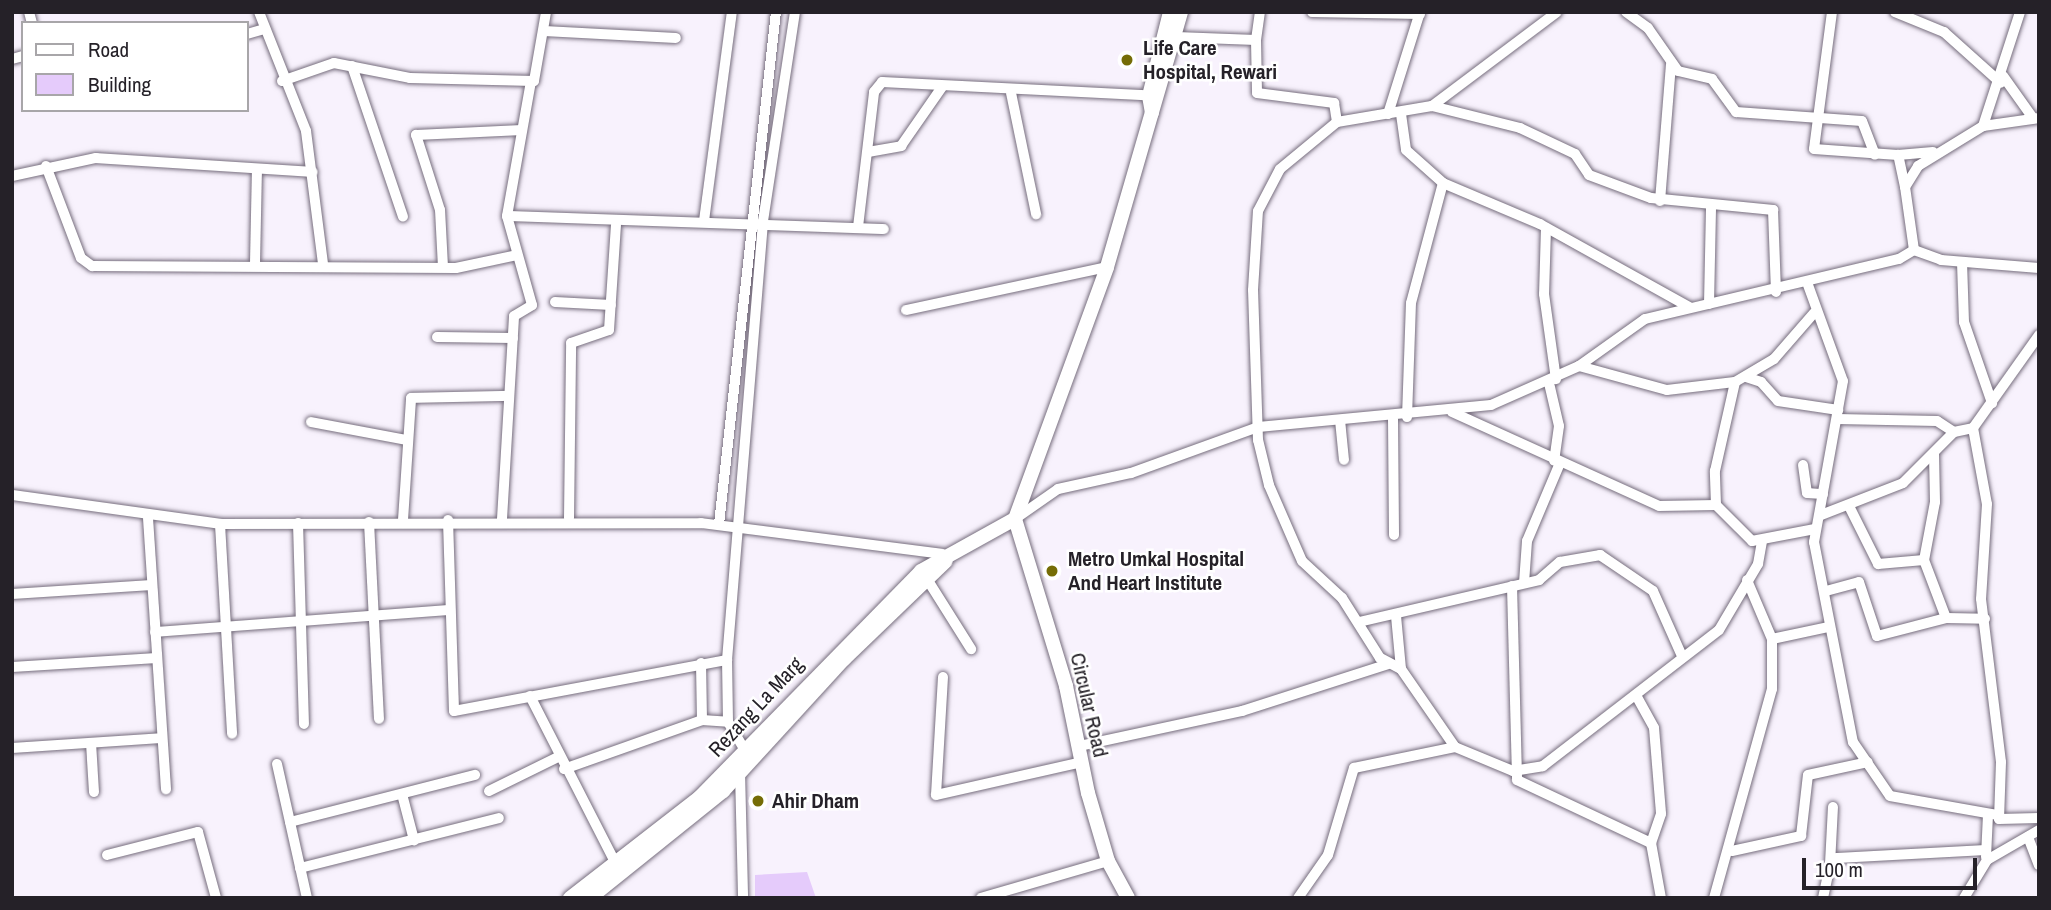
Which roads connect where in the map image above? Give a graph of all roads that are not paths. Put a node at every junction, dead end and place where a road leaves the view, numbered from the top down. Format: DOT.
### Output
graph roads {
  1 [pos="259,12"];
  2 [pos="546,12"];
  3 [pos="732,12"];
  4 [pos="776,12"];
  5 [pos="795,12"];
  6 [pos="1170,12"];
  7 [pos="1181,12"];
  8 [pos="1259,12"];
  9 [pos="1312,12"];
  10 [pos="1557,12"];
  11 [pos="1626,12"];
  12 [pos="1832,12"];
  13 [pos="1895,12"];
  14 [pos="2020,12"];
  15 [pos="1420,13"];
  16 [pos="265,29"];
  17 [pos="544,31"];
  18 [pos="248,34"];
  19 [pos="1176,37"];
  20 [pos="676,38"];
  21 [pos="1256,40"];
  22 [pos="1671,64"];
  23 [pos="352,66"];
  24 [pos="2002,80"];
  25 [pos="282,81"];
  26 [pos="531,81"];
  27 [pos="942,86"];
  28 [pos="1011,93"];
  29 [pos="1155,96"];
  30 [pos="1432,106"];
  31 [pos="1388,114"];
  32 [pos="1401,114"];
  33 [pos="2036,118"];
  34 [pos="1814,121"];
  35 [pos="1337,122"];
  36 [pos="1983,126"];
  37 [pos="522,130"];
  38 [pos="868,152"];
  39 [pos="1936,152"];
  40 [pos="1875,155"];
  41 [pos="1898,155"];
  42 [pos="46,166"];
  43 [pos="257,169"];
  44 [pos="313,172"];
  45 [pos="12,176"];
  46 [pos="1443,183"];
  47 [pos="1905,187"];
  48 [pos="1660,201"];
  49 [pos="1711,205"];
  50 [pos="1035,214"];
  51 [pos="508,216"];
  52 [pos="403,217"];
  53 [pos="748,220"];
  54 [pos="704,221"];
  55 [pos="762,221"];
  56 [pos="616,225"];
  57 [pos="858,227"];
  58 [pos="1546,228"];
  59 [pos="884,229"];
  60 [pos="1914,250"];
  61 [pos="517,255"];
  62 [pos="1962,262"];
  63 [pos="255,263"];
  64 [pos="323,264"];
  65 [pos="443,267"];
  66 [pos="1107,267"];
  67 [pos="2039,268"];
  68 [pos="1808,285"];
  69 [pos="1776,292"];
  70 [pos="555,302"];
  71 [pos="1709,304"];
  72 [pos="611,306"];
  73 [pos="1689,307"];
  74 [pos="906,310"];
  75 [pos="1814,313"];
  76 [pos="2039,335"];
  77 [pos="437,337"];
  78 [pos="513,338"];
  79 [pos="1579,366"];
  80 [pos="1741,380"];
  81 [pos="1553,381"];
  82 [pos="508,396"];
  83 [pos="1992,403"];
  84 [pos="1452,412"];
  85 [pos="1838,415"];
  86 [pos="1407,417"];
  87 [pos="1340,419"];
  88 [pos="1393,419"];
  89 [pos="311,422"];
  90 [pos="1258,427"];
  91 [pos="1973,428"];
  92 [pos="1954,432"];
  93 [pos="406,440"];
  94 [pos="1934,454"];
  95 [pos="1344,460"];
  96 [pos="1557,462"];
  97 [pos="1802,465"];
  98 [pos="1823,494"];
  99 [pos="12,495"];
  100 [pos="1716,505"];
  101 [pos="1849,506"];
  102 [pos="1821,515"];
  103 [pos="148,518"];
  104 [pos="569,518"];
  105 [pos="502,519"];
  106 [pos="1015,519"];
  107 [pos="402,520"];
  108 [pos="448,520"];
  109 [pos="369,522"];
  110 [pos="298,523"];
  111 [pos="220,524"];
  112 [pos="719,524"];
  113 [pos="738,528"];
  114 [pos="1815,529"];
  115 [pos="1394,535"];
  116 [pos="968,542"];
  117 [pos="1762,542"];
  118 [pos="942,554"];
  119 [pos="1924,560"];
  120 [pos="927,579"];
  121 [pos="1747,580"];
  122 [pos="1524,583"];
  123 [pos="152,585"];
  124 [pos="1512,586"];
  125 [pos="1826,591"];
  126 [pos="12,594"];
  127 [pos="450,610"];
  128 [pos="373,614"];
  129 [pos="1396,616"];
  130 [pos="1947,618"];
  131 [pos="1985,619"];
  132 [pos="300,620"];
  133 [pos="1360,622"];
  134 [pos="224,627"];
  135 [pos="1828,627"];
  136 [pos="155,632"];
  137 [pos="1772,639"];
  138 [pos="971,649"];
  139 [pos="1681,654"];
  140 [pos="157,658"];
  141 [pos="727,660"];
  142 [pos="701,663"];
  143 [pos="1388,664"];
  144 [pos="12,667"];
  145 [pos="1401,669"];
  146 [pos="943,677"];
  147 [pos="807,691"];
  148 [pos="530,696"];
  149 [pos="1637,697"];
  150 [pos="379,719"];
  151 [pos="702,720"];
  152 [pos="727,722"];
  153 [pos="304,724"];
  154 [pos="232,734"];
  155 [pos="161,738"];
  156 [pos="91,743"];
  157 [pos="1079,746"];
  158 [pos="1455,747"];
  159 [pos="12,748"];
  160 [pos="747,756"];
  161 [pos="558,757"];
  162 [pos="1082,762"];
  163 [pos="1868,762"];
  164 [pos="277,764"];
  165 [pos="564,769"];
  166 [pos="1513,771"];
  167 [pos="740,772"];
  168 [pos="475,775"];
  169 [pos="166,789"];
  170 [pos="489,791"];
  171 [pos="94,792"];
  172 [pos="402,794"];
  173 [pos="1833,807"];
  174 [pos="1993,814"];
  175 [pos="499,818"];
  176 [pos="2039,818"];
  177 [pos="290,822"];
  178 [pos="2039,831"];
  179 [pos="2028,837"];
  180 [pos="414,840"];
  181 [pos="1651,843"];
  182 [pos="1732,851"];
  183 [pos="107,855"];
  184 [pos="1986,855"];
  185 [pos="1108,860"];
  186 [pos="1830,864"];
  187 [pos="2039,865"];
  188 [pos="300,868"];
  189 [pos="620,870"];
  190 [pos="216,898"];
  191 [pos="307,898"];
  192 [pos="570,898"];
  193 [pos="590,898"];
  194 [pos="743,898"];
  195 [pos="981,898"];
  196 [pos="1128,898"];
  197 [pos="1298,898"];
  198 [pos="1661,898"];
  199 [pos="1714,898"];
  200 [pos="1823,898"];
  201 [pos="1964,898"];
  1 -- 16 [label="street"];
  2 -- 17 [label="street"];
  3 -- 54 [label="street"];
  4 -- 53 [label="street"];
  5 -- 55 [label="street"];
  6 -- 29 [label="main road"];
  7 -- 19 [label="main road"];
  8 -- 21 [label="street"];
  9 -- 15 [label="street"];
  10 -- 30 [label="street"];
  11 -- 22 [label="street"];
  12 -- 34 [label="street"];
  13 -- 24 [label="street"];
  14 -- 24 [label="street"];
  15 -- 31 [label="street"];
  16 -- 18 [label="street"];
  16 -- 25 [label="street"];
  17 -- 20 [label="street"];
  17 -- 26 [label="street"];
  19 -- 21 [label="street"];
  19 -- 29 [label="main road"];
  21 -- 35 [label="street"];
  22 -- 34 [label="street"];
  22 -- 48 [label="street"];
  23 -- 25 [label="street"];
  23 -- 26 [label="street"];
  23 -- 52 [label="street"];
  24 -- 33 [label="street"];
  24 -- 36 [label="street"];
  25 -- 44 [label="street"];
  26 -- 37 [label="street"];
  27 -- 28 [label="street"];
  27 -- 38 [label="street"];
  27 -- 38 [label="street"];
  28 -- 29 [label="street"];
  28 -- 50 [label="street"];
  29 -- 66 [label="main road"];
  30 -- 32 [label="street"];
  30 -- 48 [label="street"];
  31 -- 32 [label="street"];
  31 -- 35 [label="street"];
  32 -- 46 [label="street"];
  33 -- 36 [label="street"];
  34 -- 40 [label="street"];
  34 -- 40 [label="street"];
  35 -- 90 [label="street"];
  36 -- 39 [label="street"];
  37 -- 51 [label="street"];
  37 -- 65 [label="street"];
  38 -- 57 [label="street"];
  39 -- 41 [label="street"];
  39 -- 47 [label="street"];
  40 -- 41 [label="street"];
  41 -- 47 [label="street"];
  42 -- 43 [label="street"];
  42 -- 45 [label="street"];
  42 -- 63 [label="street"];
  43 -- 44 [label="street"];
  43 -- 63 [label="street"];
  44 -- 64 [label="street"];
  46 -- 58 [label="street"];
  46 -- 86 [label="street"];
  47 -- 60 [label="street"];
  48 -- 49 [label="street"];
  49 -- 69 [label="street"];
  49 -- 71 [label="street"];
  51 -- 56 [label="street"];
  51 -- 61 [label="street"];
  53 -- 54 [label="street"];
  53 -- 55 [label="street"];
  53 -- 112 [label="street"];
  54 -- 56 [label="street"];
  55 -- 57 [label="street"];
  55 -- 113 [label="street"];
  56 -- 72 [label="street"];
  57 -- 59 [label="street"];
  58 -- 73 [label="street"];
  58 -- 81 [label="street"];
  60 -- 62 [label="street"];
  60 -- 68 [label="street"];
  61 -- 65 [label="street"];
  61 -- 78 [label="street"];
  62 -- 67 [label="street"];
  62 -- 83 [label="street"];
  63 -- 64 [label="street"];
  64 -- 65 [label="street"];
  66 -- 74 [label="street"];
  66 -- 106 [label="main road"];
  68 -- 69 [label="street"];
  68 -- 75 [label="street"];
  69 -- 71 [label="street"];
  70 -- 72 [label="street"];
  71 -- 73 [label="street"];
  72 -- 104 [label="street"];
  73 -- 79 [label="street"];
  75 -- 80 [label="street"];
  75 -- 85 [label="street"];
  76 -- 83 [label="street"];
  77 -- 78 [label="street"];
  78 -- 82 [label="street"];
  79 -- 80 [label="street"];
  79 -- 81 [label="street"];
  80 -- 85 [label="street"];
  80 -- 100 [label="street"];
  81 -- 84 [label="street"];
  81 -- 96 [label="street"];
  82 -- 93 [label="street"];
  82 -- 105 [label="street"];
  83 -- 91 [label="street"];
  84 -- 86 [label="street"];
  84 -- 96 [label="street"];
  85 -- 92 [label="street"];
  85 -- 98 [label="street"];
  86 -- 88 [label="street"];
  87 -- 88 [label="street"];
  87 -- 90 [label="street"];
  87 -- 95 [label="street"];
  88 -- 115 [label="street"];
  89 -- 93 [label="street"];
  90 -- 106 [label="street"];
  90 -- 133 [label="street"];
  91 -- 92 [label="street"];
  91 -- 131 [label="street"];
  92 -- 94 [label="street"];
  93 -- 107 [label="street"];
  94 -- 101 [label="street"];
  94 -- 119 [label="street"];
  96 -- 100 [label="street"];
  96 -- 122 [label="street"];
  97 -- 98 [label="street"];
  98 -- 102 [label="street"];
  99 -- 103 [label="street"];
  100 -- 117 [label="street"];
  101 -- 102 [label="street"];
  101 -- 119 [label="street"];
  102 -- 114 [label="street"];
  103 -- 111 [label="street"];
  103 -- 123 [label="street"];
  104 -- 105 [label="street"];
  104 -- 112 [label="street"];
  105 -- 108 [label="street"];
  106 -- 116 [label="main road, Rezang La Marg"];
  106 -- 157 [label="main road, Circular Road"];
  107 -- 108 [label="street"];
  107 -- 109 [label="street"];
  108 -- 127 [label="street"];
  109 -- 110 [label="street"];
  109 -- 128 [label="street"];
  110 -- 111 [label="street"];
  110 -- 132 [label="street"];
  111 -- 134 [label="street"];
  112 -- 113 [label="street"];
  113 -- 118 [label="street"];
  113 -- 141 [label="street"];
  114 -- 117 [label="street"];
  114 -- 125 [label="street"];
  116 -- 118 [label="main road, Rezang La Marg"];
  116 -- 120 [label="main road, Rezang La Marg"];
  117 -- 121 [label="street"];
  118 -- 147 [label="main road, Rezang La Marg"];
  119 -- 130 [label="street"];
  120 -- 138 [label="street"];
  120 -- 147 [label="main road, Rezang La Marg"];
  121 -- 137 [label="street"];
  121 -- 139 [label="street"];
  122 -- 124 [label="street"];
  122 -- 139 [label="street"];
  123 -- 126 [label="street"];
  123 -- 136 [label="street"];
  124 -- 129 [label="street"];
  124 -- 166 [label="street"];
  125 -- 130 [label="street"];
  125 -- 135 [label="street"];
  127 -- 128 [label="street"];
  127 -- 148 [label="street"];
  128 -- 132 [label="street"];
  128 -- 150 [label="street"];
  129 -- 133 [label="street"];
  129 -- 145 [label="street"];
  130 -- 131 [label="street"];
  131 -- 174 [label="street"];
  132 -- 134 [label="street"];
  132 -- 153 [label="street"];
  133 -- 143 [label="street"];
  134 -- 136 [label="street"];
  134 -- 154 [label="street"];
  135 -- 137 [label="street"];
  135 -- 163 [label="street"];
  136 -- 140 [label="street"];
  137 -- 182 [label="street"];
  139 -- 149 [label="street"];
  140 -- 144 [label="street"];
  140 -- 155 [label="street"];
  141 -- 142 [label="street"];
  141 -- 152 [label="street"];
  142 -- 148 [label="street"];
  142 -- 151 [label="street"];
  143 -- 145 [label="street"];
  143 -- 157 [label="street"];
  145 -- 158 [label="street"];
  146 -- 162 [label="street"];
  147 -- 160 [label="main road, Rezang La Marg"];
  148 -- 161 [label="street"];
  149 -- 166 [label="street"];
  149 -- 181 [label="street"];
  151 -- 152 [label="street"];
  151 -- 165 [label="street"];
  152 -- 160 [label="street"];
  155 -- 156 [label="street"];
  155 -- 169 [label="street"];
  156 -- 159 [label="street"];
  156 -- 171 [label="street"];
  157 -- 162 [label="main road, Circular Road"];
  158 -- 166 [label="street"];
  158 -- 197 [label="street"];
  160 -- 167 [label="main road, Rezang La Marg"];
  160 -- 189 [label="main road, Rezang La Marg"];
  161 -- 165 [label="street"];
  161 -- 170 [label="street"];
  162 -- 185 [label="main road, Circular Road"];
  163 -- 174 [label="street"];
  163 -- 182 [label="street"];
  164 -- 177 [label="street"];
  165 -- 189 [label="street"];
  166 -- 181 [label="street"];
  167 -- 189 [label="main road, Rezang La Marg"];
  167 -- 194 [label="street"];
  168 -- 172 [label="street"];
  172 -- 177 [label="street"];
  172 -- 180 [label="street"];
  173 -- 186 [label="street"];
  174 -- 176 [label="street"];
  174 -- 184 [label="street"];
  175 -- 180 [label="street"];
  177 -- 188 [label="street"];
  178 -- 179 [label="street"];
  179 -- 184 [label="street"];
  179 -- 187 [label="street"];
  180 -- 188 [label="street"];
  181 -- 198 [label="street"];
  182 -- 199 [label="street"];
  183 -- 190 [label="street"];
  184 -- 186 [label="street"];
  184 -- 201 [label="street"];
  185 -- 195 [label="street"];
  185 -- 196 [label="main road, Circular Road"];
  186 -- 200 [label="street"];
  188 -- 191 [label="street"];
  189 -- 192 [label="main road, Rezang La Marg"];
  189 -- 193 [label="main road, Rezang La Marg"];
}
